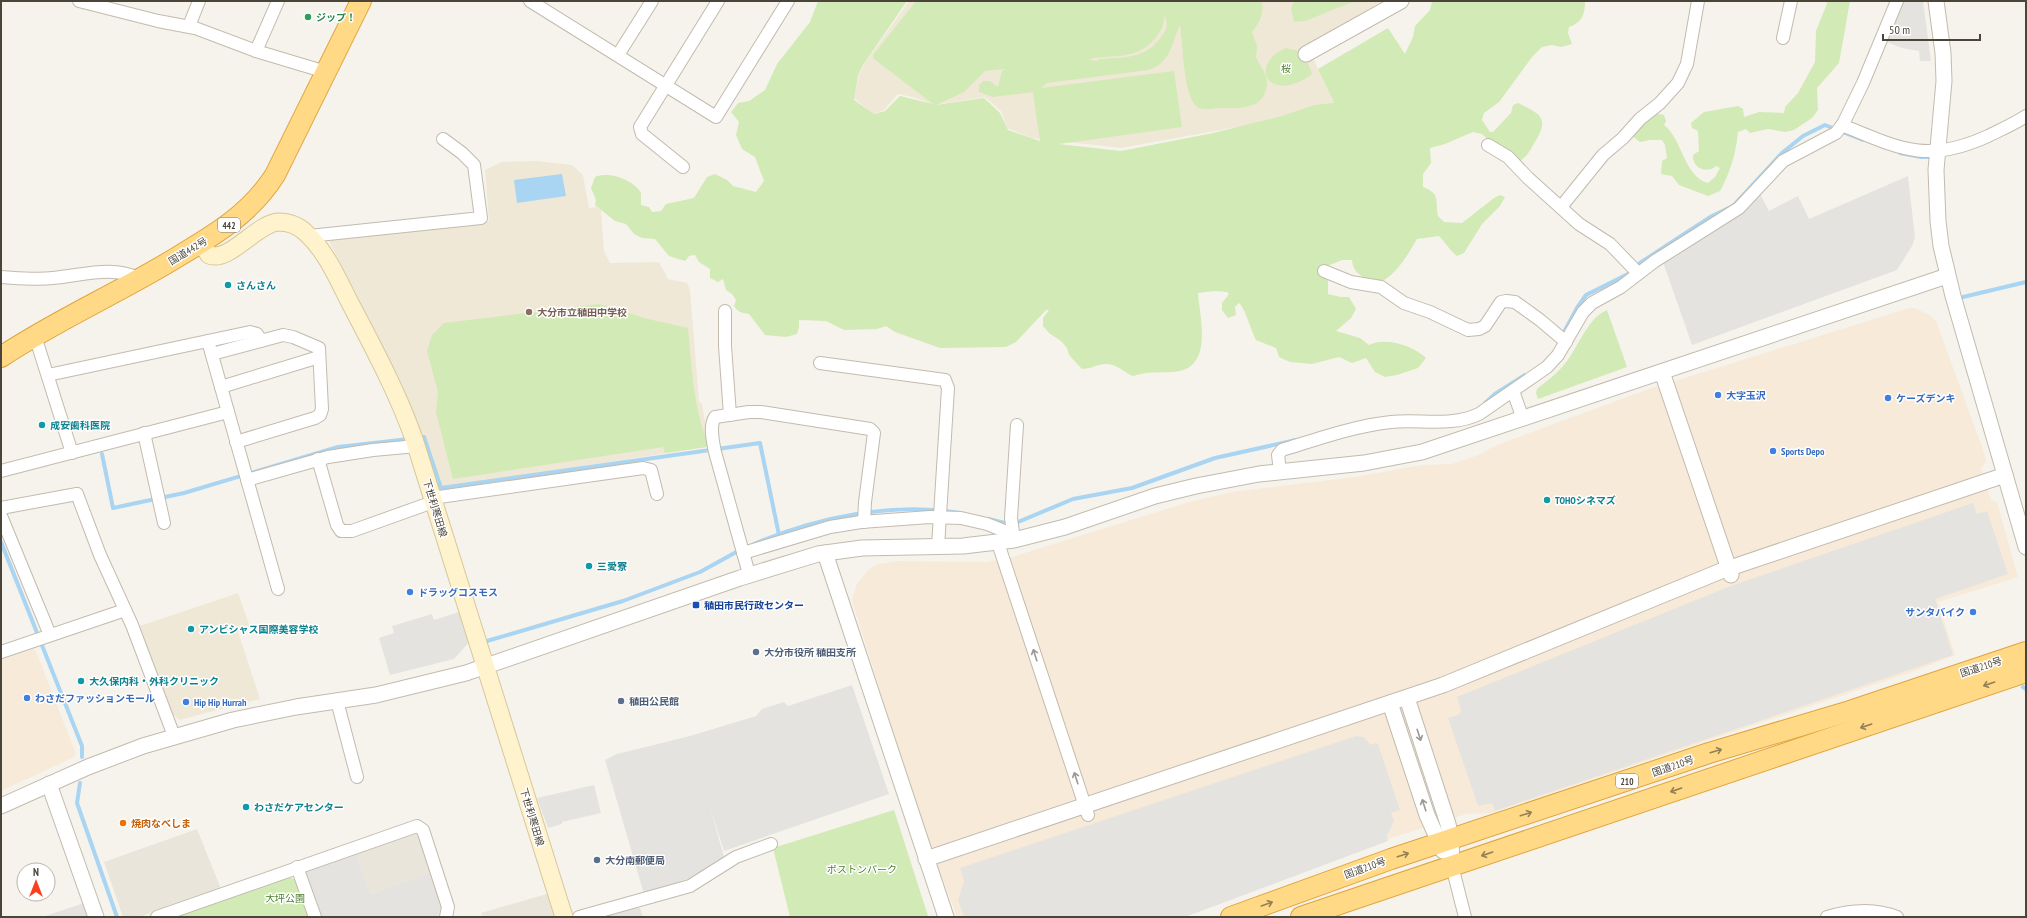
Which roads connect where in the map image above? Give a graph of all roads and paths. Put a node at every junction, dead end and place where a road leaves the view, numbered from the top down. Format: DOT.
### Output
graph roads {
  1 [pos="79,1"];
  2 [pos="199,1"];
  3 [pos="278,1"];
  4 [pos="361,1"];
  5 [pos="530,1"];
  6 [pos="652,1"];
  7 [pos="718,1"];
  8 [pos="788,1"];
  9 [pos="1401,1"];
  10 [pos="1698,1"];
  11 [pos="1791,1"];
  12 [pos="1897,1"];
  13 [pos="1936,1"];
  14 [pos="92,3"];
  15 [pos="547,5"];
  16 [pos="189,26"];
  17 [pos="1783,38"];
  18 [pos="256,51"];
  19 [pos="1306,54"];
  20 [pos="618,56"];
  21 [pos="326,72"];
  22 [pos="666,85"];
  23 [pos="2026,116"];
  24 [pos="1842,125"];
  25 [pos="443,140"];
  26 [pos="1488,145"];
  27 [pos="1937,152"];
  28 [pos="683,167"];
  29 [pos="1561,207"];
  30 [pos="309,236"];
  31 [pos="201,243"];
  32 [pos="1324,272"];
  33 [pos="1638,273"];
  34 [pos="1948,276"];
  35 [pos="1,277"];
  36 [pos="141,279"];
  37 [pos="725,311"];
  38 [pos="35,336"];
  39 [pos="208,341"];
  40 [pos="261,341"];
  41 [pos="1566,342"];
  42 [pos="212,354"];
  43 [pos="1,356"];
  44 [pos="319,357"];
  45 [pos="820,363"];
  46 [pos="1662,372"];
  47 [pos="48,375"];
  48 [pos="221,387"];
  49 [pos="1513,391"];
  50 [pos="228,412"];
  51 [pos="730,415"];
  52 [pos="1523,419"];
  53 [pos="1017,425"];
  54 [pos="144,434"];
  55 [pos="236,442"];
  56 [pos="417,446"];
  57 [pos="72,453"];
  58 [pos="318,459"];
  59 [pos="1280,471"];
  60 [pos="1,472"];
  61 [pos="2006,478"];
  62 [pos="247,480"];
  63 [pos="656,494"];
  64 [pos="433,500"];
  65 [pos="1,508"];
  66 [pos="940,513"];
  67 [pos="1,516"];
  68 [pos="864,522"];
  69 [pos="164,523"];
  70 [pos="1014,540"];
  71 [pos="998,543"];
  72 [pos="938,547"];
  73 [pos="2026,547"];
  74 [pos="743,553"];
  75 [pos="825,553"];
  76 [pos="1729,572"];
  77 [pos="749,574"];
  78 [pos="278,589"];
  79 [pos="125,610"];
  80 [pos="50,635"];
  81 [pos="1,652"];
  82 [pos="2026,652"];
  83 [pos="484,668"];
  84 [pos="2026,672"];
  85 [pos="337,701"];
  86 [pos="1409,702"];
  87 [pos="1391,708"];
  88 [pos="174,736"];
  89 [pos="357,777"];
  90 [pos="49,784"];
  91 [pos="1,806"];
  92 [pos="1086,811"];
  93 [pos="1445,841"];
  94 [pos="771,844"];
  95 [pos="928,864"];
  96 [pos="1452,866"];
  97 [pos="297,867"];
  98 [pos="1339,911"];
  99 [pos="96,917"];
  100 [pos="157,917"];
  101 [pos="315,917"];
  102 [pos="446,917"];
  103 [pos="564,917"];
  104 [pos="579,917"];
  105 [pos="946,917"];
  106 [pos="1231,917"];
  107 [pos="1301,917"];
  108 [pos="1464,917"];
  109 [pos="1827,917"];
  110 [pos="1897,917"];
  1 -- 14 [label="street"];
  2 -- 16 [label="street"];
  3 -- 18 [label="street"];
  4 -- 21 [label="highway, 国道442号 / 442"];
  5 -- 15 [label="street"];
  6 -- 20 [label="street"];
  7 -- 22 [label="street"];
  8 -- 22 [label="street"];
  9 -- 19 [label="street"];
  10 -- 29 [label="street"];
  11 -- 17 [label="street"];
  12 -- 24 [label="street"];
  13 -- 27 [label="street"];
  14 -- 16 [label="street"];
  15 -- 20 [label="street"];
  16 -- 18 [label="street"];
  18 -- 21 [label="street"];
  20 -- 22 [label="street"];
  21 -- 31 [label="highway, 国道442号 / 442"];
  22 -- 28 [label="street"];
  23 -- 27 [label="street"];
  24 -- 27 [label="street"];
  24 -- 33 [label="street"];
  25 -- 30 [label="street"];
  26 -- 29 [label="street"];
  27 -- 34 [label="street"];
  29 -- 33 [label="street"];
  30 -- 31 [label="main road, 下世利寒田線"];
  30 -- 56 [label="main road, 下世利寒田線"];
  31 -- 36 [label="highway, 国道442号 / 442"];
  32 -- 41 [label="street"];
  33 -- 41 [label="street"];
  34 -- 46 [label="street"];
  34 -- 61 [label="street"];
  35 -- 36 [label="street"];
  36 -- 38 [label="highway, 国道442号 / 442"];
  37 -- 51 [label="street"];
  38 -- 43 [label="highway, 国道442号 / 442"];
  38 -- 47 [label="street"];
  39 -- 40 [label="street"];
  39 -- 42 [label="street"];
  39 -- 47 [label="street"];
  40 -- 42 [label="street"];
  40 -- 44 [label="street"];
  41 -- 49 [label="street"];
  42 -- 48 [label="street"];
  44 -- 48 [label="street"];
  44 -- 55 [label="street"];
  45 -- 66 [label="street"];
  46 -- 52 [label="street"];
  46 -- 76 [label="street"];
  47 -- 57 [label="street"];
  48 -- 50 [label="street"];
  49 -- 52 [label="street"];
  49 -- 59 [label="street"];
  50 -- 54 [label="street"];
  50 -- 55 [label="street"];
  51 -- 68 [label="street"];
  51 -- 74 [label="street"];
  52 -- 59 [label="street"];
  53 -- 70 [label="street"];
  54 -- 57 [label="street"];
  54 -- 69 [label="street"];
  55 -- 62 [label="street"];
  56 -- 58 [label="street"];
  56 -- 64 [label="main road, 下世利寒田線"];
  57 -- 60 [label="street"];
  58 -- 62 [label="street"];
  58 -- 64 [label="street"];
  59 -- 70 [label="street"];
  61 -- 73 [label="street"];
  61 -- 76 [label="street"];
  62 -- 78 [label="street"];
  63 -- 64 [label="street"];
  64 -- 83 [label="main road, 下世利寒田線"];
  65 -- 79 [label="street"];
  66 -- 68 [label="street"];
  66 -- 70 [label="street"];
  66 -- 72 [label="street"];
  67 -- 80 [label="street"];
  68 -- 74 [label="street"];
  70 -- 71 [label="street"];
  71 -- 72 [label="street"];
  92 -- 71 [label="street, one-way"];
  72 -- 75 [label="street"];
  74 -- 77 [label="street"];
  75 -- 77 [label="street"];
  75 -- 95 [label="street"];
  76 -- 86 [label="street"];
  77 -- 83 [label="street"];
  79 -- 80 [label="street"];
  79 -- 88 [label="street"];
  80 -- 81 [label="street"];
  93 -- 82 [label="highway, 国道210号 / 210, one-way"];
  83 -- 85 [label="street"];
  83 -- 103 [label="main road, 下世利寒田線"];
  84 -- 96 [label="highway, 国道210号 / 210, one-way"];
  85 -- 88 [label="street"];
  85 -- 89 [label="street"];
  86 -- 87 [label="street"];
  86 -- 93 [label="street, one-way"];
  87 -- 92 [label="street"];
  93 -- 87 [label="street, one-way"];
  88 -- 90 [label="street"];
  90 -- 91 [label="street"];
  90 -- 99 [label="street"];
  92 -- 95 [label="street"];
  93 -- 96 [label="street"];
  106 -- 93 [label="highway, 国道210号 / 210, one-way"];
  94 -- 104 [label="street"];
  95 -- 105 [label="street"];
  96 -- 98 [label="highway, 国道210号 / 210"];
  96 -- 108 [label="street"];
  97 -- 100 [label="street"];
  97 -- 101 [label="street"];
  97 -- 102 [label="street"];
  98 -- 107 [label="highway, 国道210号 / 210"];
  109 -- 110 [label="street"];
}
